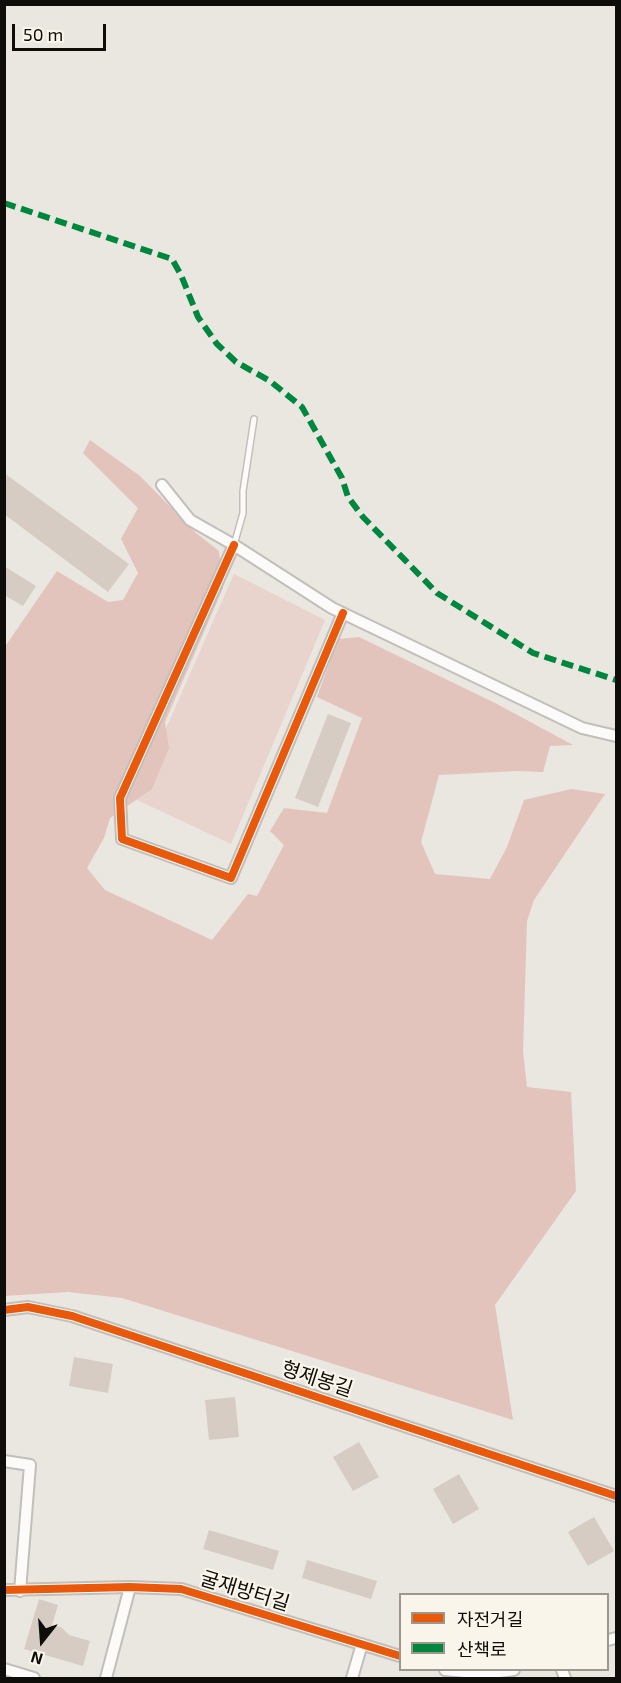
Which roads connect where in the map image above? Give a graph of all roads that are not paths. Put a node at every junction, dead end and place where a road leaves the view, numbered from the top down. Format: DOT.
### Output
graph roads {
  1 [pos="254,418"];
  2 [pos="162,485"];
  3 [pos="234,545"];
  4 [pos="343,613"];
  5 [pos="616,736"];
  6 [pos="4,1310"];
  7 [pos="4,1461"];
  8 [pos="616,1496"];
  9 [pos="130,1587"];
  10 [pos="4,1590"];
  11 [pos="20,1590"];
  12 [pos="362,1644"];
  13 [pos="399,1656"];
  14 [pos="4,1670"];
  15 [pos="455,1671"];
  16 [pos="506,1671"];
  17 [pos="34,1678"];
  18 [pos="106,1678"];
  19 [pos="352,1678"];
  1 -- 3 [label="lane"];
  2 -- 3 [label="street"];
  3 -- 4 [label="street"];
  3 -- 4 [label="street"];
  4 -- 5 [label="street"];
  6 -- 8 [label="street, 형제봉길"];
  7 -- 11 [label="street"];
  9 -- 11 [label="street, 굴재방터길"];
  9 -- 12 [label="street, 굴재방터길"];
  9 -- 18 [label="street"];
  10 -- 11 [label="street, 굴재방터길"];
  12 -- 13 [label="street, 굴재방터길"];
  12 -- 19 [label="street"];
  14 -- 17 [label="street"];
  15 -- 16 [label="street"];
}
